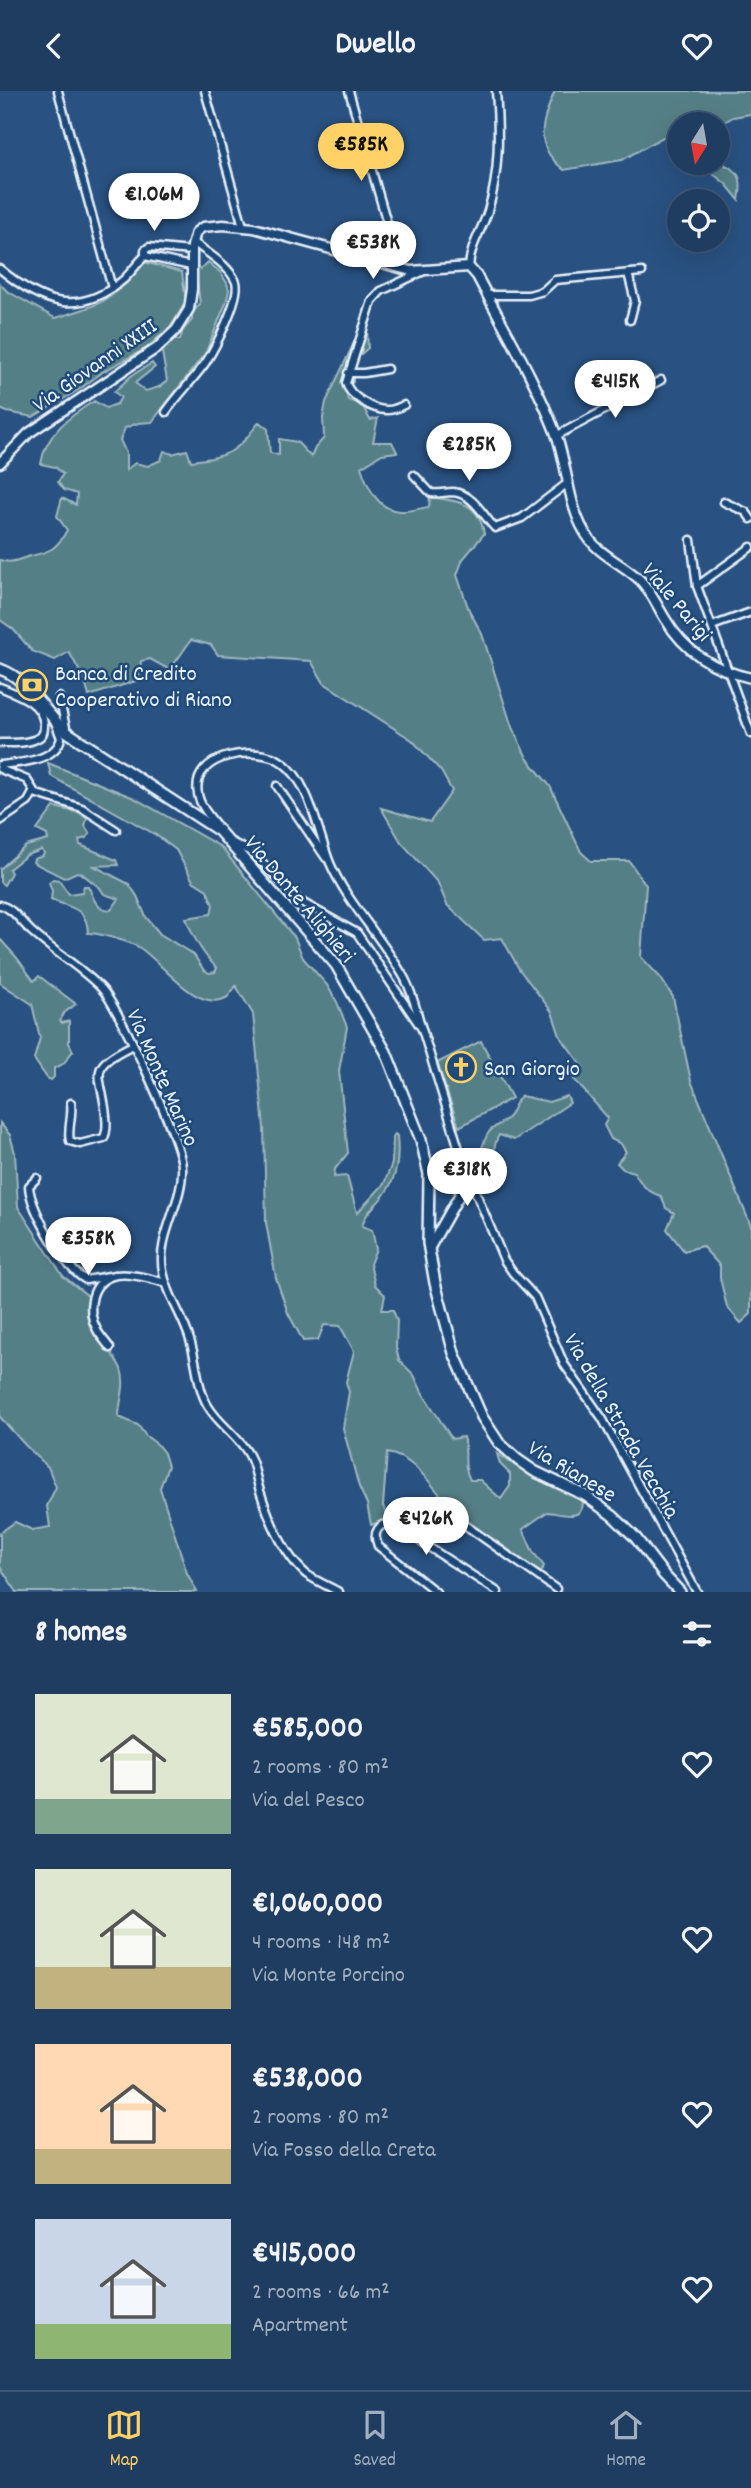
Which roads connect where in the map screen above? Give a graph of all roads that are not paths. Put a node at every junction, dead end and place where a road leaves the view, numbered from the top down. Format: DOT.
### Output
graph roads {
  1 [pos="58,91"];
  2 [pos="205,91"];
  3 [pos="349,91"];
  4 [pos="496,91"];
  5 [pos="243,226"];
  6 [pos="192,242"];
  7 [pos="191,251"];
  8 [pos="145,255"];
  9 [pos="191,266"];
  10 [pos="468,267"];
  11 [pos="400,268"];
  12 [pos="0,269"];
  13 [pos="422,272"];
  14 [pos="642,272"];
  15 [pos="628,273"];
  16 [pos="112,288"];
  17 [pos="487,295"];
  18 [pos="630,320"];
  19 [pos="387,369"];
  20 [pos="348,373"];
  21 [pos="661,380"];
  22 [pos="404,405"];
  23 [pos="166,412"];
  24 [pos="556,436"];
  25 [pos="0,463"];
  26 [pos="414,475"];
  27 [pos="569,482"];
  28 [pos="724,502"];
  29 [pos="751,519"];
  30 [pos="691,540"];
  31 [pos="751,547"];
  32 [pos="698,586"];
  33 [pos="751,611"];
  34 [pos="712,625"];
  35 [pos="0,669"];
  36 [pos="730,673"];
  37 [pos="751,678"];
  38 [pos="0,687"];
  39 [pos="59,697"];
  40 [pos="37,705"];
  41 [pos="53,720"];
  42 [pos="67,732"];
  43 [pos="751,734"];
  44 [pos="0,743"];
  45 [pos="0,767"];
  46 [pos="277,786"];
  47 [pos="34,793"];
  48 [pos="0,821"];
  49 [pos="116,830"];
  50 [pos="228,841"];
  51 [pos="331,866"];
  52 [pos="0,905"];
  53 [pos="422,1029"];
  54 [pos="132,1045"];
  55 [pos="71,1103"];
  56 [pos="37,1178"];
  57 [pos="470,1178"];
  58 [pos="429,1249"];
  59 [pos="116,1275"];
  60 [pos="166,1283"];
  61 [pos="110,1348"];
  62 [pos="424,1544"];
  63 [pos="556,1589"];
  64 [pos="338,1592"];
  65 [pos="436,1592"];
  66 [pos="498,1592"];
  67 [pos="680,1592"];
  68 [pos="696,1592"];
  1 -- 16 [label="street"];
  2 -- 5 [label="street"];
  3 -- 11 [label="street"];
  4 -- 10 [label="street"];
  5 -- 6 [label="street"];
  5 -- 11 [label="street"];
  6 -- 7 [label="street, Via Giovanni XXIII"];
  6 -- 23 [label="street"];
  7 -- 8 [label="street"];
  7 -- 9 [label="street, Via Giovanni XXIII"];
  8 -- 9 [label="street"];
  8 -- 16 [label="street"];
  9 -- 25 [label="street, Via Giovanni XXIII"];
  10 -- 13 [label="street"];
  10 -- 17 [label="street, Viale Parigi"];
  11 -- 13 [label="street"];
  12 -- 16 [label="street"];
  13 -- 20 [label="street"];
  14 -- 15 [label="street"];
  15 -- 17 [label="street"];
  15 -- 18 [label="street"];
  17 -- 24 [label="street, Viale Parigi"];
  19 -- 20 [label="street"];
  20 -- 22 [label="street"];
  21 -- 24 [label="street"];
  24 -- 27 [label="street, Viale Parigi"];
  26 -- 27 [label="street"];
  27 -- 36 [label="street, Viale Parigi"];
  28 -- 29 [label="street"];
  30 -- 32 [label="street"];
  31 -- 32 [label="street"];
  32 -- 34 [label="street"];
  33 -- 34 [label="street"];
  34 -- 36 [label="street"];
  35 -- 40 [label="main road, Via Dante Alighieri"];
  36 -- 37 [label="street, Viale Parigi"];
  36 -- 43 [label="street"];
  38 -- 40 [label="street"];
  39 -- 42 [label="street"];
  40 -- 41 [label="main road, Via Dante Alighieri"];
  40 -- 44 [label="street"];
  41 -- 42 [label="main road, Via Dante Alighieri"];
  41 -- 45 [label="street"];
  42 -- 50 [label="main road, Via Dante Alighieri"];
  45 -- 47 [label="street"];
  46 -- 51 [label="street"];
  47 -- 48 [label="street"];
  47 -- 49 [label="street"];
  50 -- 51 [label="street"];
  50 -- 53 [label="street, Via della Strada Vecchia"];
  50 -- 58 [label="main road, Via Dante Alighieri"];
  51 -- 53 [label="street"];
  52 -- 54 [label="street, Via Monte Marino"];
  53 -- 57 [label="street, Via della Strada Vecchia"];
  54 -- 55 [label="street"];
  54 -- 60 [label="street, Via Monte Marino"];
  56 -- 59 [label="street"];
  57 -- 58 [label="street"];
  57 -- 68 [label="street, Via della Strada Vecchia"];
  58 -- 67 [label="main road, Via Rianese"];
  59 -- 60 [label="street"];
  59 -- 61 [label="street"];
  60 -- 64 [label="street, Via Monte Marino"];
  62 -- 63 [label="street"];
  62 -- 65 [label="street"];
  62 -- 66 [label="street"];
}
